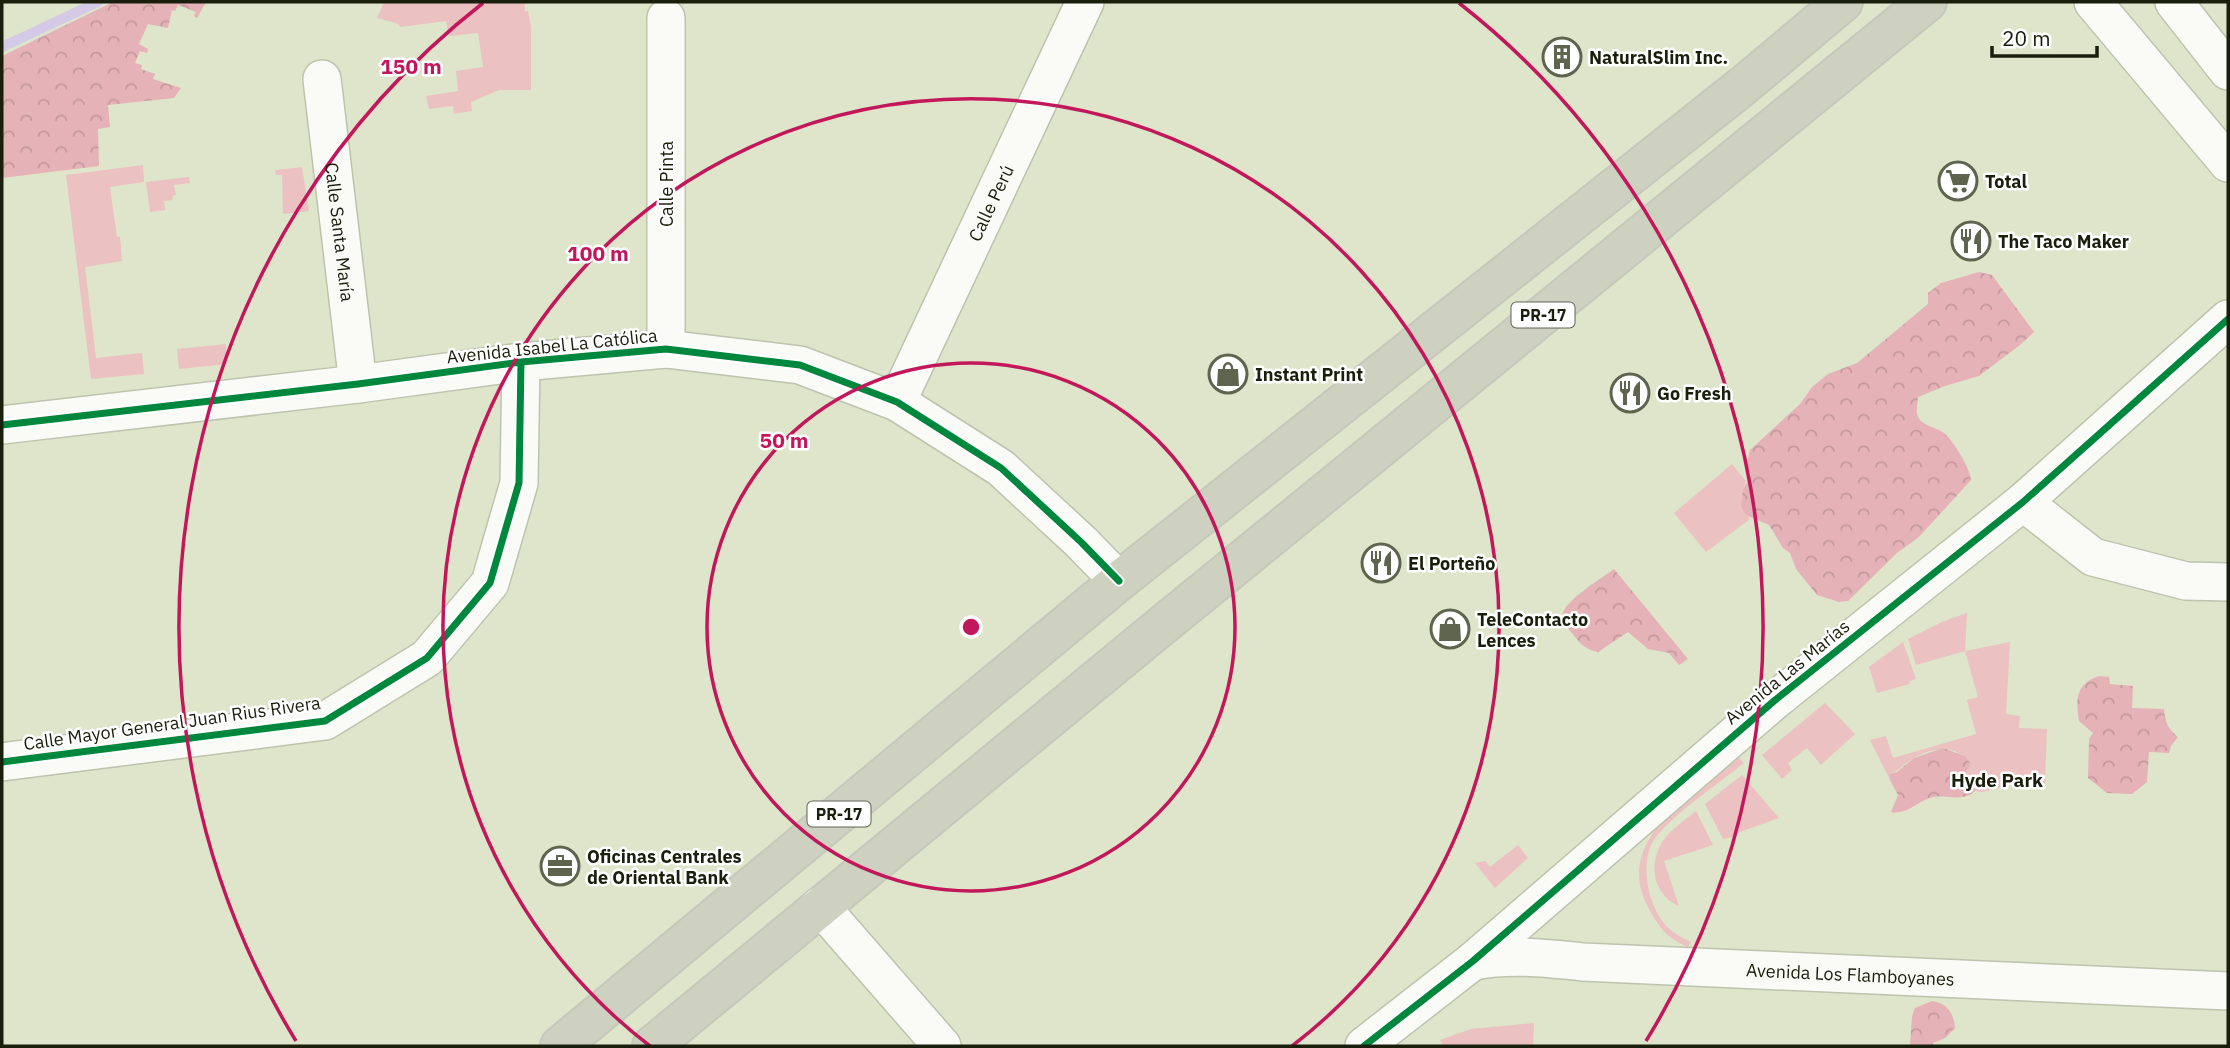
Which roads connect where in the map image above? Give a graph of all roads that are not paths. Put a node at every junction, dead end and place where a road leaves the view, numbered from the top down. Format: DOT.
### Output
graph roads {
  1 [pos="1085,2"];
  2 [pos="1805,2"];
  3 [pos="1843,2"];
  4 [pos="1927,2"];
  5 [pos="2093,2"];
  6 [pos="2174,2"];
  7 [pos="666,19"];
  8 [pos="2228,71"];
  9 [pos="322,79"];
  10 [pos="1744,85"];
  11 [pos="2228,163"];
  12 [pos="2228,319"];
  13 [pos="666,349"];
  14 [pos="521,362"];
  15 [pos="358,384"];
  16 [pos="897,402"];
  17 [pos="2,425"];
  18 [pos="2023,502"];
  19 [pos="1119,581"];
  20 [pos="2228,582"];
  21 [pos="2,762"];
  22 [pos="820,906"];
  23 [pos="1473,961"];
  24 [pos="2228,991"];
  25 [pos="559,1046"];
  26 [pos="652,1046"];
  27 [pos="942,1046"];
  28 [pos="1364,1046"];
  1 -- 16 [label="street, Calle Perú"];
  2 -- 10 [label="highway"];
  3 -- 10 [label="highway, PR-17"];
  4 -- 22 [label="highway, PR-17"];
  5 -- 11 [label="street"];
  6 -- 8 [label="street"];
  7 -- 13 [label="street, Calle Pinta"];
  9 -- 15 [label="street, Calle Santa María"];
  10 -- 19 [label="highway, PR-17"];
  12 -- 18 [label="street, Avenida Las Marías"];
  13 -- 14 [label="street, Avenida Isabel La Católica"];
  13 -- 16 [label="street, Avenida Isabel La Católica"];
  14 -- 15 [label="street, Avenida Isabel La Católica"];
  14 -- 21 [label="street, Calle Mayor General Juan Rius Rivera"];
  15 -- 17 [label="street, Avenida Isabel La Católica"];
  16 -- 19 [label="street, Avenida Isabel La Católica"];
  18 -- 20 [label="street"];
  18 -- 23 [label="street, Avenida Las Marías"];
  19 -- 25 [label="highway, PR-17"];
  22 -- 26 [label="highway, PR-17"];
  22 -- 27 [label="street"];
  23 -- 24 [label="street, Avenida Los Flamboyanes"];
  23 -- 28 [label="street, Avenida Las Marías"];
}
